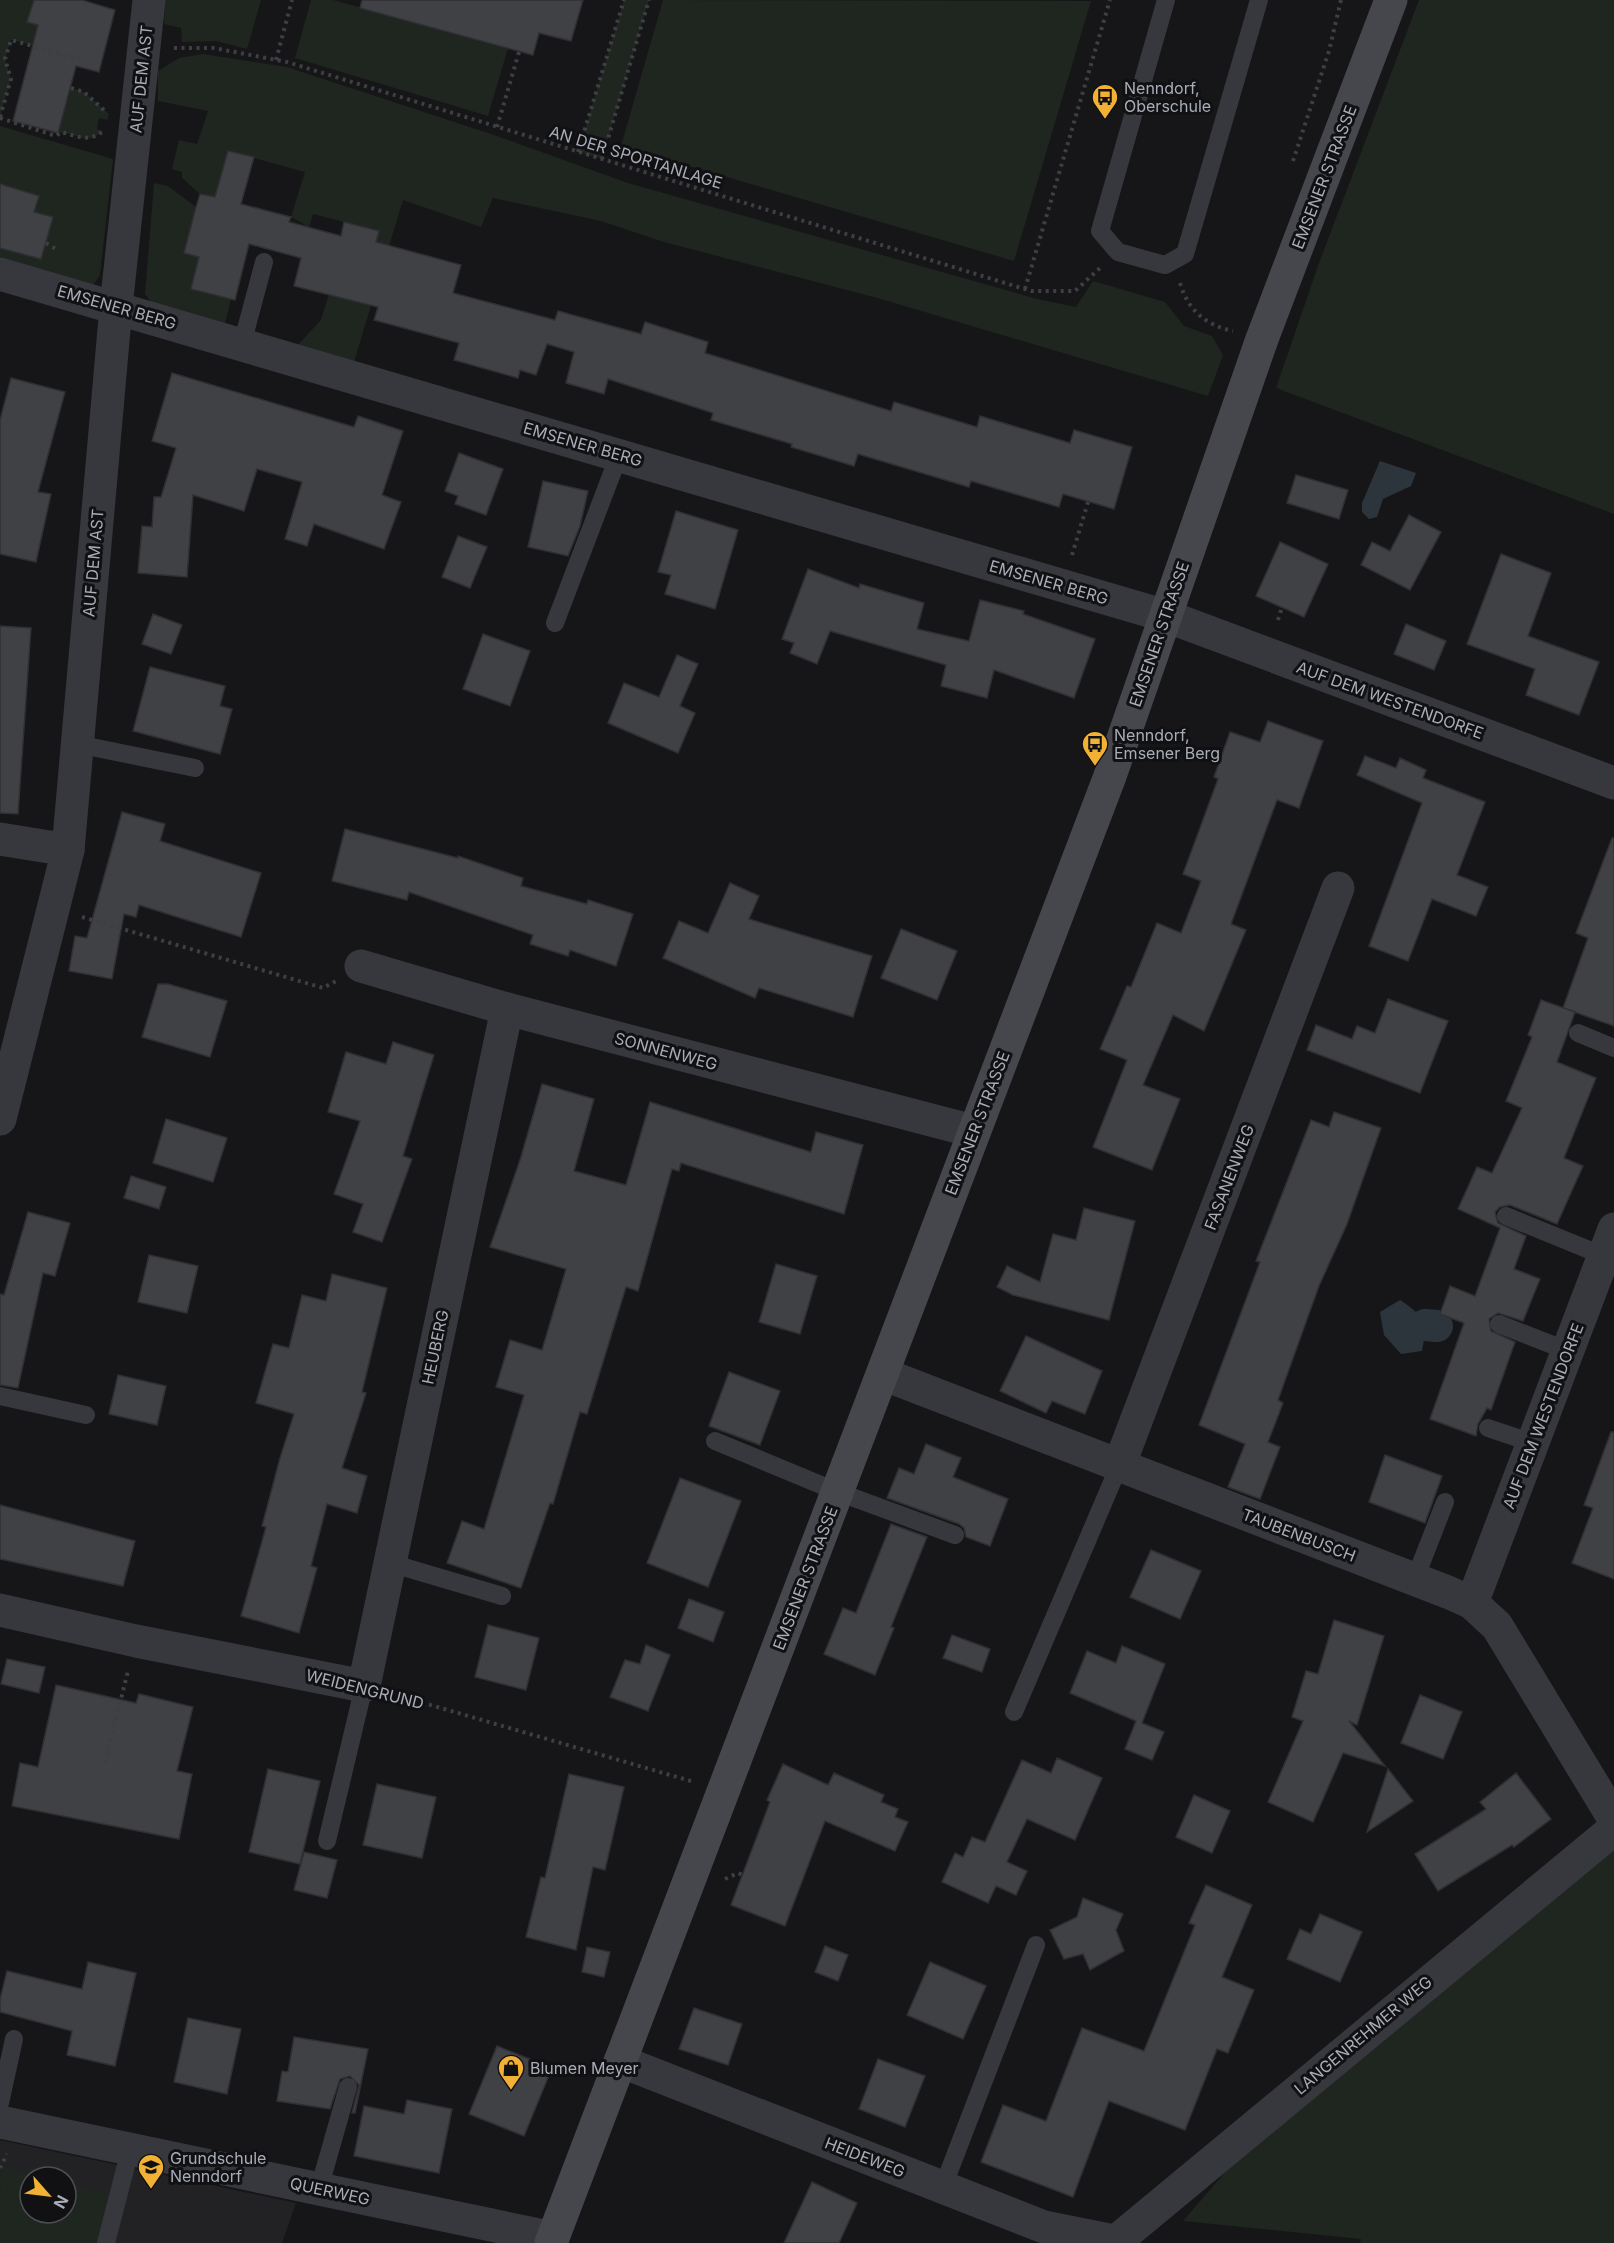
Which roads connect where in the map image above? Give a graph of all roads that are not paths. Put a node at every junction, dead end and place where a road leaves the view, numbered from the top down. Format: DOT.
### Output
graph roads {
  1 [pos="149,0"];
  2 [pos="1166,0"];
  3 [pos="1259,0"];
  4 [pos="1391,0"];
  5 [pos="264,262"];
  6 [pos="0,274"];
  7 [pos="116,307"];
  8 [pos="242,344"];
  9 [pos="619,455"];
  10 [pos="1166,616"];
  11 [pos="555,623"];
  12 [pos="77,744"];
  13 [pos="195,768"];
  14 [pos="1614,783"];
  15 [pos="0,839"];
  16 [pos="68,850"];
  17 [pos="1338,888"];
  18 [pos="361,966"];
  19 [pos="507,1009"];
  20 [pos="1578,1033"];
  21 [pos="1614,1048"];
  22 [pos="0,1119"];
  23 [pos="973,1131"];
  24 [pos="1506,1216"];
  25 [pos="1609,1243"];
  26 [pos="1500,1324"];
  27 [pos="1568,1351"];
  28 [pos="883,1374"];
  29 [pos="0,1396"];
  30 [pos="86,1415"];
  31 [pos="1488,1428"];
  32 [pos="715,1441"];
  33 [pos="1533,1443"];
  34 [pos="1119,1466"];
  35 [pos="837,1492"];
  36 [pos="1445,1502"];
  37 [pos="955,1535"];
  38 [pos="390,1563"];
  39 [pos="1415,1579"];
  40 [pos="502,1596"];
  41 [pos="1472,1603"];
  42 [pos="0,1610"];
  43 [pos="364,1686"];
  44 [pos="1014,1712"];
  45 [pos="1614,1819"];
  46 [pos="1614,1829"];
  47 [pos="327,1841"];
  48 [pos="1036,1945"];
  49 [pos="14,2038"];
  50 [pos="620,2061"];
  51 [pos="348,2087"];
  52 [pos="0,2103"];
  53 [pos="0,2122"];
  54 [pos="130,2150"];
  55 [pos="942,2187"];
  56 [pos="319,2189"];
  57 [pos="552,2241"];
  58 [pos="1114,2242"];
  59 [pos="106,2243"];
  1 -- 7 [label="street, AUF DEM AST"];
  2 -- 3 [label="lane"];
  4 -- 10 [label="street, EMSENER STRASSE"];
  5 -- 8 [label="lane"];
  6 -- 7 [label="street, EMSENER BERG"];
  7 -- 8 [label="street, EMSENER BERG"];
  7 -- 12 [label="street, AUF DEM AST"];
  8 -- 9 [label="street, EMSENER BERG"];
  9 -- 10 [label="street, EMSENER BERG"];
  9 -- 11 [label="lane"];
  10 -- 14 [label="street, AUF DEM WESTENDORFE"];
  10 -- 23 [label="street, EMSENER STRASSE"];
  12 -- 13 [label="lane"];
  12 -- 16 [label="street, AUF DEM AST"];
  15 -- 16 [label="street"];
  16 -- 22 [label="street, AUF DEM AST"];
  17 -- 34 [label="street, FASANENWEG"];
  18 -- 19 [label="street, SONNENWEG"];
  19 -- 23 [label="street, SONNENWEG"];
  19 -- 38 [label="street, HEUBERG"];
  20 -- 21 [label="lane"];
  23 -- 28 [label="street, EMSENER STRASSE"];
  24 -- 25 [label="lane"];
  25 -- 27 [label="street, AUF DEM WESTENDORFE"];
  26 -- 27 [label="lane"];
  27 -- 33 [label="street, AUF DEM WESTENDORFE"];
  28 -- 34 [label="street, TAUBENBUSCH"];
  28 -- 35 [label="street, EMSENER STRASSE"];
  29 -- 30 [label="lane"];
  31 -- 33 [label="lane"];
  32 -- 35 [label="lane"];
  33 -- 41 [label="street, AUF DEM WESTENDORFE"];
  34 -- 39 [label="street, TAUBENBUSCH"];
  34 -- 44 [label="lane"];
  35 -- 37 [label="lane"];
  35 -- 50 [label="street, EMSENER STRASSE"];
  36 -- 39 [label="lane"];
  38 -- 40 [label="lane"];
  38 -- 43 [label="street, HEUBERG"];
  39 -- 41 [label="street, TAUBENBUSCH"];
  41 -- 45 [label="street, TAUBENBUSCH"];
  42 -- 43 [label="street, WEIDENGRUND"];
  43 -- 47 [label="lane"];
  46 -- 58 [label="street, LANGENREHMER WEG"];
  48 -- 55 [label="lane"];
  49 -- 52 [label="lane"];
  50 -- 55 [label="street, HEIDEWEG"];
  50 -- 57 [label="street, EMSENER STRASSE"];
  51 -- 56 [label="lane"];
  53 -- 54 [label="street, QUERWEG"];
  54 -- 56 [label="street, QUERWEG"];
  54 -- 59 [label="lane"];
  55 -- 58 [label="street, HEIDEWEG"];
  56 -- 57 [label="street, QUERWEG"];
}
